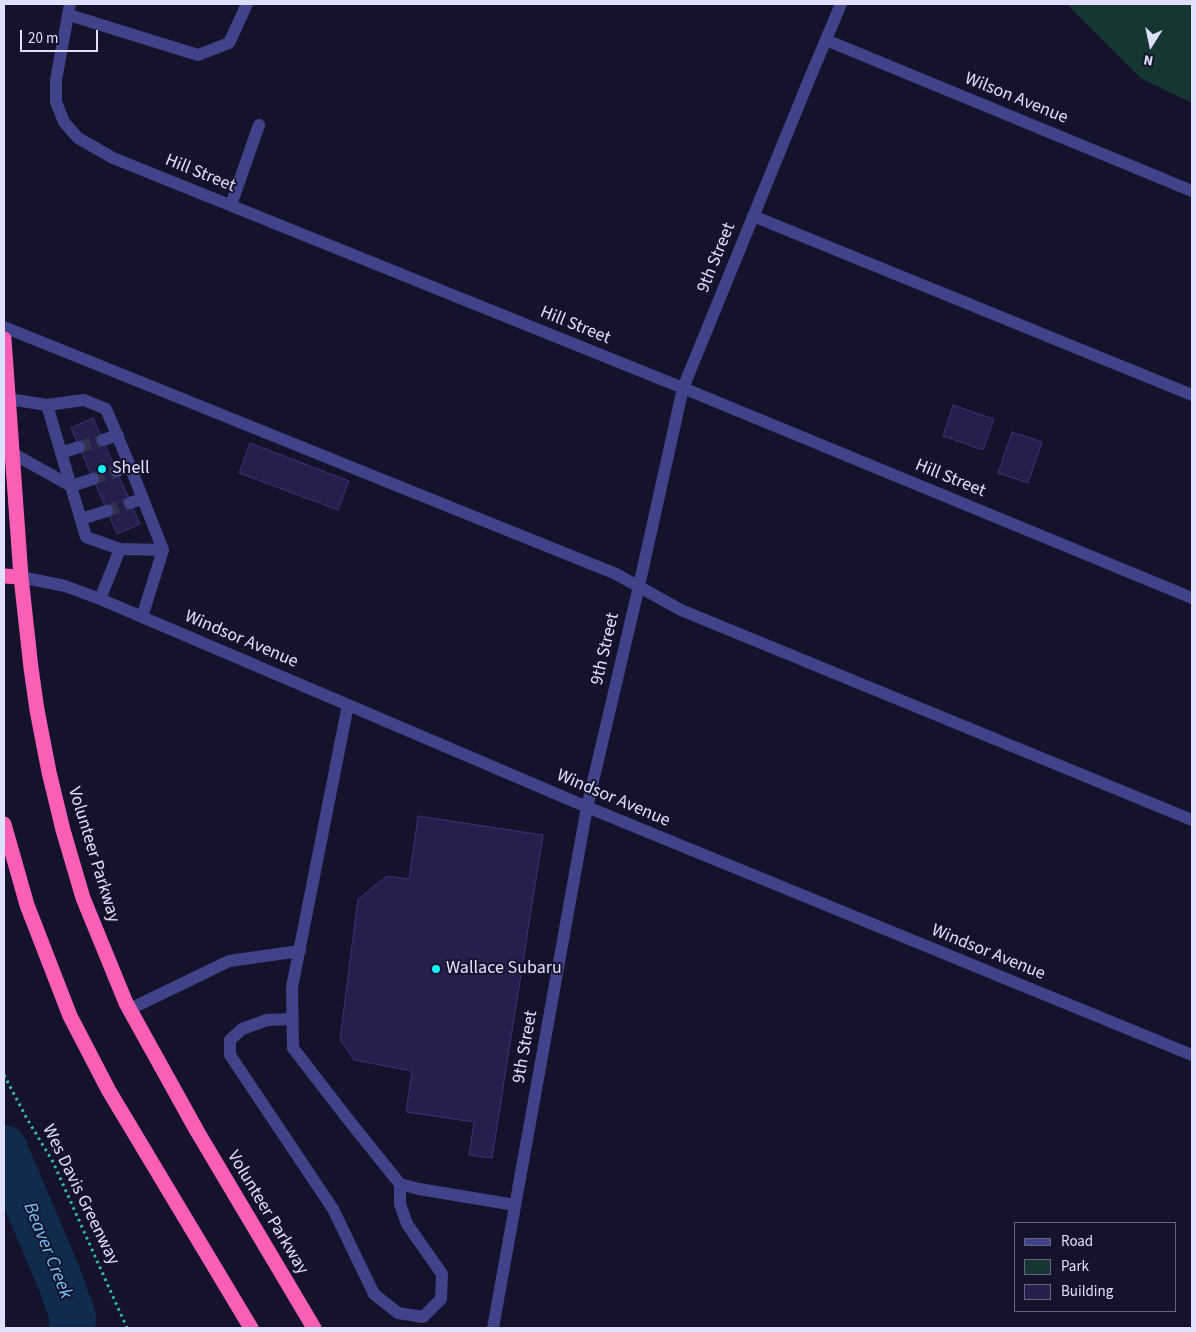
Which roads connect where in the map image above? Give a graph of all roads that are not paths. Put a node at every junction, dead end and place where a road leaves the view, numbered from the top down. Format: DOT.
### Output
graph roads {
  1 [pos="247,4"];
  2 [pos="841,4"];
  3 [pos="70,9"];
  4 [pos="826,40"];
  5 [pos="259,125"];
  6 [pos="1192,191"];
  7 [pos="231,205"];
  8 [pos="753,216"];
  9 [pos="4,326"];
  10 [pos="4,339"];
  11 [pos="683,388"];
  12 [pos="1192,395"];
  13 [pos="8,399"];
  14 [pos="47,405"];
  15 [pos="118,435"];
  16 [pos="102,440"];
  17 [pos="79,447"];
  18 [pos="12,453"];
  19 [pos="61,453"];
  20 [pos="130,466"];
  21 [pos="116,471"];
  22 [pos="93,479"];
  23 [pos="71,486"];
  24 [pos="107,511"];
  25 [pos="81,519"];
  26 [pos="120,549"];
  27 [pos="163,550"];
  28 [pos="4,576"];
  29 [pos="21,577"];
  30 [pos="639,586"];
  31 [pos="1192,598"];
  32 [pos="100,599"];
  33 [pos="142,617"];
  34 [pos="348,705"];
  35 [pos="587,807"];
  36 [pos="1192,820"];
  37 [pos="4,824"];
  38 [pos="300,950"];
  39 [pos="130,1010"];
  40 [pos="292,1019"];
  41 [pos="1192,1055"];
  42 [pos="400,1184"];
  43 [pos="515,1205"];
  44 [pos="251,1328"];
  45 [pos="314,1328"];
  46 [pos="493,1328"];
  1 -- 3 [label="street"];
  2 -- 4 [label="street, 9th Street"];
  3 -- 7 [label="street, Hill Street"];
  4 -- 6 [label="street, Wilson Avenue"];
  4 -- 8 [label="street, 9th Street"];
  5 -- 7 [label="street"];
  7 -- 11 [label="street, Hill Street"];
  8 -- 11 [label="street, 9th Street"];
  8 -- 12 [label="street"];
  9 -- 30 [label="street"];
  10 -- 13 [label="highway, Volunteer Parkway"];
  11 -- 30 [label="street, 9th Street"];
  11 -- 31 [label="street, Hill Street"];
  13 -- 14 [label="street"];
  13 -- 18 [label="highway, Volunteer Parkway"];
  14 -- 15 [label="street"];
  14 -- 19 [label="street"];
  15 -- 16 [label="street"];
  15 -- 20 [label="street"];
  17 -- 19 [label="street"];
  18 -- 23 [label="street"];
  18 -- 29 [label="highway, Volunteer Parkway"];
  19 -- 23 [label="street"];
  20 -- 21 [label="street"];
  20 -- 27 [label="street"];
  22 -- 23 [label="street"];
  23 -- 25 [label="street"];
  24 -- 25 [label="street"];
  25 -- 26 [label="street"];
  26 -- 27 [label="street"];
  26 -- 32 [label="street"];
  27 -- 33 [label="street"];
  28 -- 29 [label="highway"];
  29 -- 32 [label="street, Windsor Avenue"];
  29 -- 39 [label="highway, Volunteer Parkway"];
  30 -- 35 [label="street, 9th Street"];
  30 -- 36 [label="street"];
  32 -- 33 [label="street, Windsor Avenue"];
  33 -- 34 [label="street, Windsor Avenue"];
  34 -- 35 [label="street, Windsor Avenue"];
  34 -- 38 [label="street"];
  35 -- 41 [label="street, Windsor Avenue"];
  35 -- 43 [label="street, 9th Street"];
  37 -- 44 [label="highway"];
  38 -- 39 [label="street"];
  38 -- 40 [label="street"];
  39 -- 45 [label="highway, Volunteer Parkway"];
  40 -- 42 [label="street"];
  40 -- 42 [label="street"];
  42 -- 43 [label="street"];
  43 -- 46 [label="street, 9th Street"];
}
